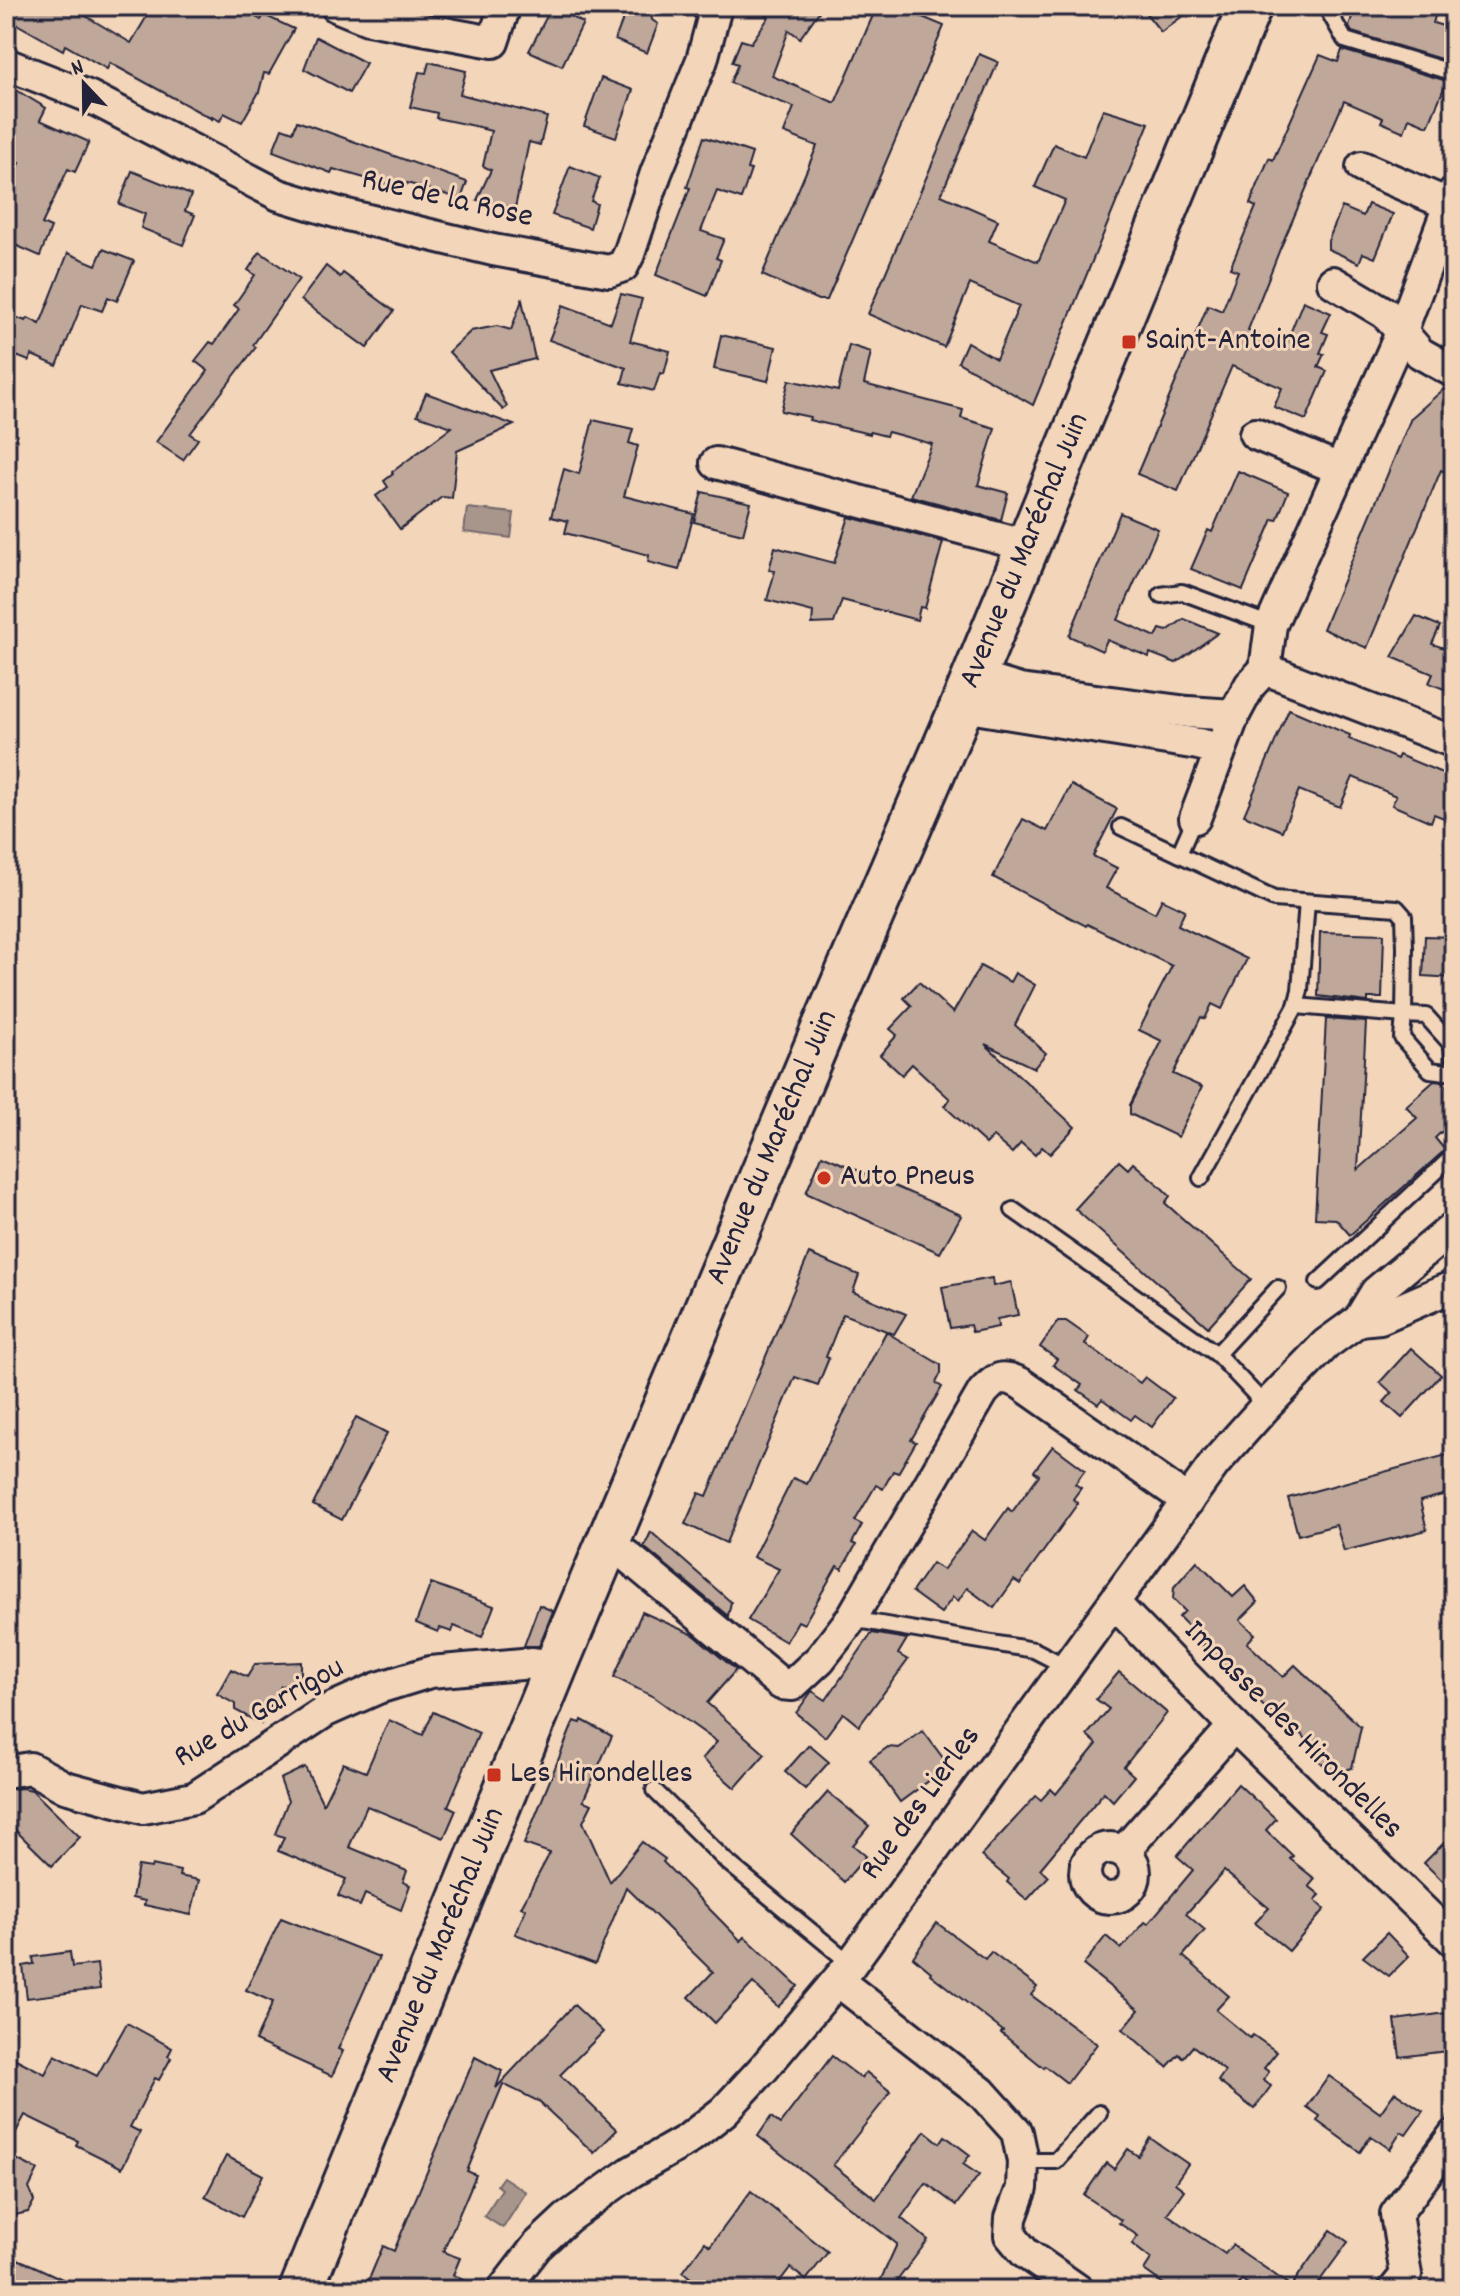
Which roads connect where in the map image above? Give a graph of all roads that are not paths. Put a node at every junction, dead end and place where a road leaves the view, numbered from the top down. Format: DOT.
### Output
graph roads {
  1 [pos="336,6"];
  2 [pos="505,6"];
  3 [pos="1250,6"];
  4 [pos="1331,6"];
  5 [pos="714,8"];
  6 [pos="6,64"];
  7 [pos="1454,73"];
  8 [pos="1362,167"];
  9 [pos="1451,198"];
  10 [pos="1333,282"];
  11 [pos="1401,333"];
  12 [pos="1454,372"];
  13 [pos="1255,434"];
  14 [pos="716,463"];
  15 [pos="1340,469"];
  16 [pos="1028,546"];
  17 [pos="1161,595"];
  18 [pos="1271,625"];
  19 [pos="1265,669"];
  20 [pos="968,691"];
  21 [pos="1234,715"];
  22 [pos="1454,742"];
  23 [pos="1220,749"];
  24 [pos="1195,818"];
  25 [pos="1121,827"];
  26 [pos="1179,854"];
  27 [pos="1307,902"];
  28 [pos="1296,1006"];
  29 [pos="1404,1015"];
  30 [pos="1454,1062"];
  31 [pos="1454,1073"];
  32 [pos="1454,1155"];
  33 [pos="1201,1178"];
  34 [pos="1013,1210"];
  35 [pos="1454,1227"];
  36 [pos="1318,1282"];
  37 [pos="1454,1286"];
  38 [pos="1278,1288"];
  39 [pos="1359,1320"];
  40 [pos="1217,1354"];
  41 [pos="1266,1406"];
  42 [pos="1188,1501"];
  43 [pos="607,1544"];
  44 [pos="1115,1604"];
  45 [pos="851,1619"];
  46 [pos="556,1666"];
  47 [pos="1067,1667"];
  48 [pos="1234,1726"];
  49 [pos="6,1772"];
  50 [pos="654,1790"];
  51 [pos="1124,1851"];
  52 [pos="1454,1941"];
  53 [pos="844,1972"];
  54 [pos="1099,2113"];
  55 [pos="1454,2135"];
  56 [pos="1023,2161"];
  57 [pos="301,2290"];
  58 [pos="503,2290"];
  59 [pos="1078,2290"];
  60 [pos="1394,2290"];
  1 -- 2 [label="street"];
  3 -- 16 [label="main road, Avenue du Maréchal Juin"];
  4 -- 7 [label="lane"];
  5 -- 6 [label="street, Rue de la Rose"];
  8 -- 9 [label="street"];
  9 -- 11 [label="street"];
  10 -- 11 [label="street"];
  11 -- 12 [label="street"];
  11 -- 15 [label="street"];
  13 -- 15 [label="street"];
  14 -- 16 [label="street"];
  15 -- 18 [label="street"];
  16 -- 20 [label="main road, Avenue du Maréchal Juin"];
  17 -- 18 [label="lane"];
  18 -- 19 [label="street"];
  19 -- 21 [label="street"];
  19 -- 22 [label="street"];
  20 -- 21 [label="street"];
  20 -- 23 [label="street"];
  20 -- 43 [label="main road, Avenue du Maréchal Juin"];
  21 -- 23 [label="street"];
  23 -- 24 [label="street"];
  24 -- 26 [label="lane"];
  25 -- 26 [label="lane"];
  26 -- 27 [label="lane"];
  27 -- 28 [label="lane"];
  27 -- 29 [label="lane"];
  28 -- 29 [label="lane"];
  28 -- 33 [label="lane"];
  29 -- 30 [label="lane"];
  29 -- 31 [label="lane"];
  32 -- 36 [label="lane"];
  34 -- 40 [label="lane"];
  35 -- 39 [label="street"];
  37 -- 39 [label="street"];
  38 -- 40 [label="lane"];
  39 -- 41 [label="street, Rue des Lierles"];
  40 -- 41 [label="lane"];
  41 -- 42 [label="street, Rue des Lierles"];
  42 -- 44 [label="street, Rue des Lierles"];
  42 -- 45 [label="street"];
  43 -- 45 [label="street"];
  43 -- 46 [label="main road, Avenue du Maréchal Juin"];
  44 -- 47 [label="street, Rue des Lierles"];
  44 -- 48 [label="street, Impasse des Hirondelles"];
  45 -- 47 [label="lane"];
  46 -- 49 [label="street, Rue du Garrigou"];
  46 -- 57 [label="main road, Avenue du Maréchal Juin"];
  47 -- 53 [label="street, Rue des Lierles"];
  48 -- 51 [label="street"];
  48 -- 52 [label="street, Impasse des Hirondelles"];
  50 -- 53 [label="lane"];
  53 -- 56 [label="street"];
  53 -- 58 [label="street, Rue des Lierles"];
  54 -- 56 [label="lane"];
  55 -- 60 [label="street"];
  56 -- 59 [label="street"];
}
